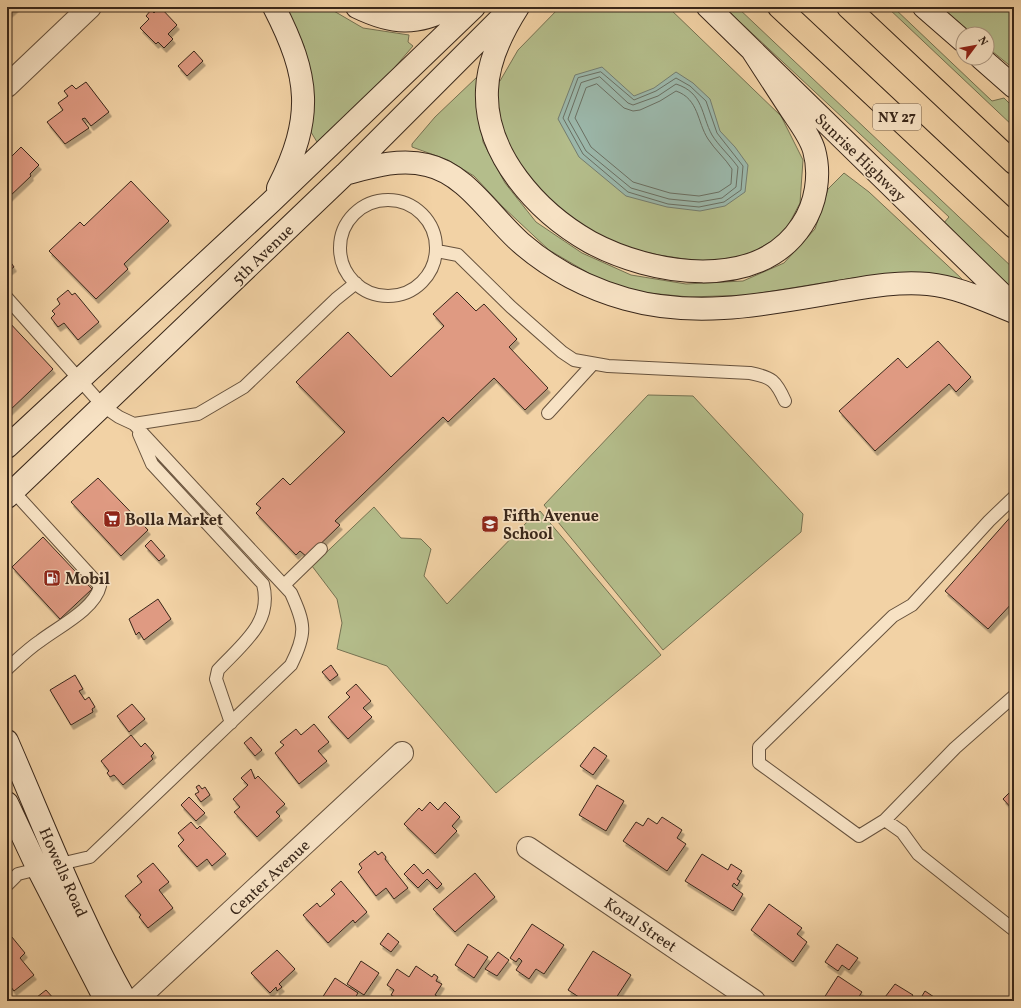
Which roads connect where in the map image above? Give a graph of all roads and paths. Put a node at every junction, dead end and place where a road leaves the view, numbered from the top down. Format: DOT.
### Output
graph roads {
  1 [pos="90,7"];
  2 [pos="274,7"];
  3 [pos="357,7"];
  4 [pos="451,7"];
  5 [pos="474,7"];
  6 [pos="512,7"];
  7 [pos="518,7"];
  8 [pos="708,7"];
  9 [pos="779,7"];
  10 [pos="848,7"];
  11 [pos="924,7"];
  12 [pos="955,35"];
  13 [pos="752,50"];
  14 [pos="991,66"];
  15 [pos="7,86"];
  16 [pos="1014,87"];
  17 [pos="1014,163"];
  18 [pos="345,174"];
  19 [pos="271,202"];
  20 [pos="1014,227"];
  21 [pos="437,251"];
  22 [pos="356,283"];
  23 [pos="7,298"];
  24 [pos="1014,306"];
  25 [pos="1014,312"];
  26 [pos="592,365"];
  27 [pos="79,380"];
  28 [pos="785,401"];
  29 [pos="103,406"];
  30 [pos="548,413"];
  31 [pos="134,424"];
  32 [pos="7,447"];
  33 [pos="10,494"];
  34 [pos="1014,497"];
  35 [pos="321,549"];
  36 [pos="284,585"];
  37 [pos="7,669"];
  38 [pos="1014,696"];
  39 [pos="231,723"];
  40 [pos="7,741"];
  41 [pos="402,753"];
  42 [pos="7,804"];
  43 [pos="885,820"];
  44 [pos="528,848"];
  45 [pos="60,864"];
  46 [pos="38,869"];
  47 [pos="7,886"];
  48 [pos="1014,930"];
  49 [pos="106,1001"];
  50 [pos="126,1001"];
  51 [pos="135,1001"];
  52 [pos="754,1001"];
  1 -- 15 [label="main road"];
  2 -- 19 [label="main road"];
  3 -- 4 [label="main road"];
  5 -- 19 [label="main road, 5th Avenue"];
  6 -- 18 [label="main road, 5th Avenue"];
  7 -- 13 [label="main road"];
  8 -- 13 [label="main road, Sunrise Highway"];
  9 -- 20 [label="highway, NY 27"];
  10 -- 17 [label="highway, NY 27"];
  11 -- 12 [label="main road"];
  13 -- 24 [label="main road, Sunrise Highway"];
  14 -- 16 [label="main road"];
  18 -- 25 [label="main road"];
  18 -- 29 [label="main road, 5th Avenue"];
  19 -- 27 [label="main road, 5th Avenue"];
  21 -- 22 [label="lane"];
  21 -- 22 [label="lane"];
  21 -- 26 [label="lane"];
  22 -- 31 [label="lane"];
  23 -- 27 [label="lane"];
  26 -- 28 [label="lane"];
  26 -- 30 [label="lane"];
  27 -- 29 [label="lane"];
  27 -- 32 [label="main road, 5th Avenue"];
  29 -- 31 [label="lane"];
  29 -- 33 [label="main road, 5th Avenue"];
  31 -- 36 [label="lane"];
  31 -- 39 [label="lane"];
  33 -- 37 [label="lane"];
  34 -- 43 [label="lane"];
  35 -- 36 [label="lane"];
  36 -- 39 [label="lane"];
  38 -- 43 [label="lane"];
  39 -- 45 [label="lane"];
  40 -- 45 [label="main road, Howells Road"];
  41 -- 51 [label="main road, Center Avenue"];
  42 -- 46 [label="main road, Howells Road"];
  43 -- 48 [label="lane"];
  44 -- 52 [label="main road, Koral Street"];
  45 -- 46 [label="main road"];
  45 -- 50 [label="main road, Howells Road"];
  46 -- 47 [label="lane"];
  46 -- 49 [label="main road, Howells Road"];
}
